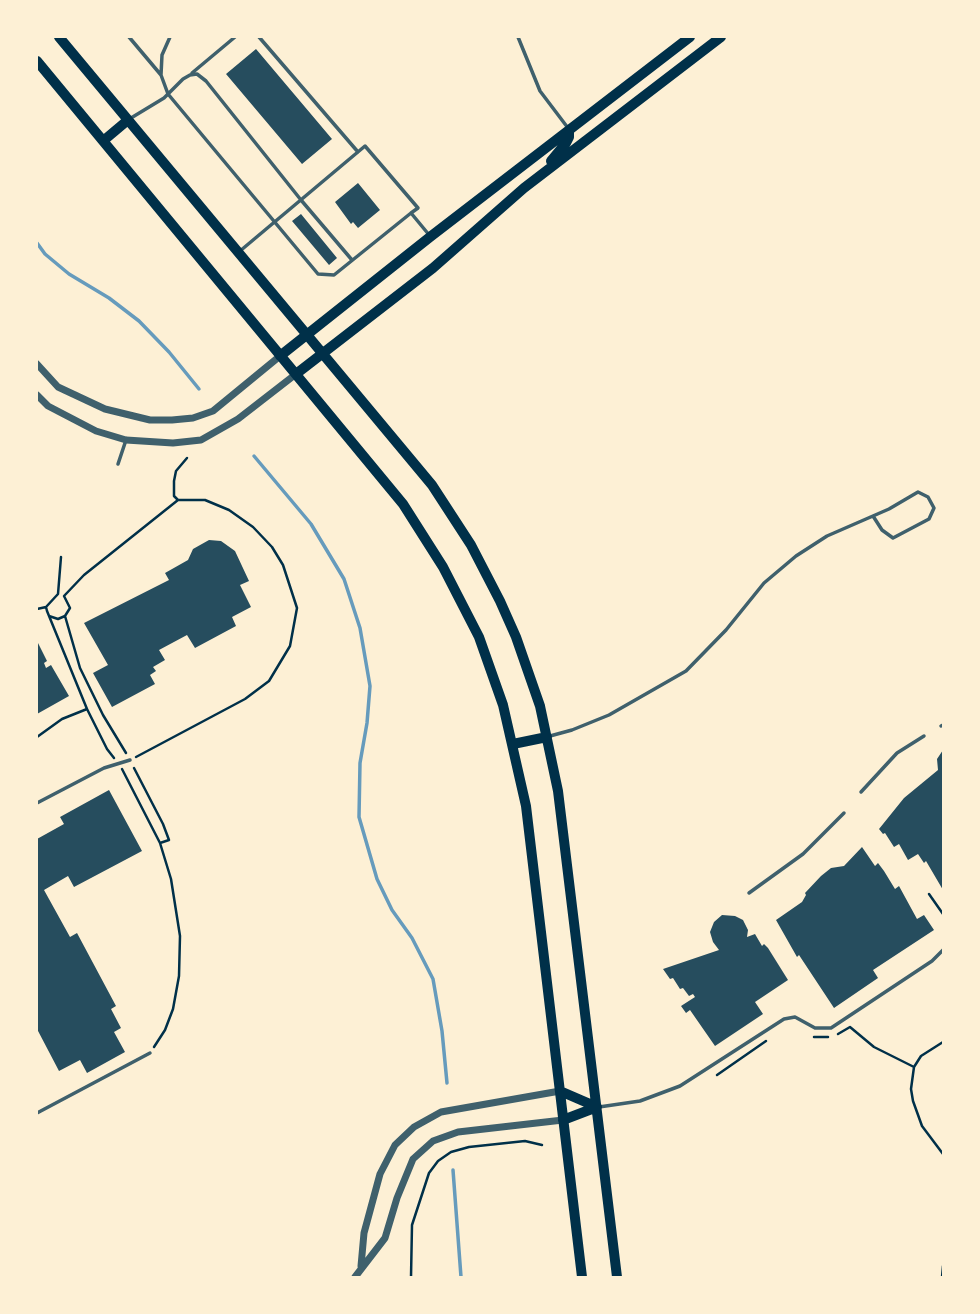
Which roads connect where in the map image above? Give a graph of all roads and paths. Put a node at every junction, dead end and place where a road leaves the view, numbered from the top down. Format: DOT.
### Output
graph roads {
  1 [pos="59,37"];
  2 [pos="129,37"];
  3 [pos="235,37"];
  4 [pos="259,37"];
  5 [pos="518,37"];
  6 [pos="690,37"];
  7 [pos="721,37"];
  8 [pos="172,38"];
  9 [pos="37,61"];
  10 [pos="161,75"];
  11 [pos="190,75"];
  12 [pos="168,94"];
  13 [pos="128,120"];
  14 [pos="569,130"];
  15 [pos="103,141"];
  16 [pos="358,153"];
  17 [pos="524,188"];
  18 [pos="301,200"];
  19 [pos="411,214"];
  20 [pos="275,221"];
  21 [pos="430,237"];
  22 [pos="239,252"];
  23 [pos="352,260"];
  24 [pos="307,335"];
  25 [pos="323,354"];
  26 [pos="280,356"];
  27 [pos="37,364"];
  28 [pos="296,374"];
  29 [pos="37,395"];
  30 [pos="126,440"];
  31 [pos="187,458"];
  32 [pos="118,464"];
  33 [pos="178,500"];
  34 [pos="873,516"];
  35 [pos="61,557"];
  36 [pos="58,594"];
  37 [pos="64,596"];
  38 [pos="37,607"];
  39 [pos="46,607"];
  40 [pos="48,615"];
  41 [pos="65,616"];
  42 [pos="87,709"];
  43 [pos="924,736"];
  44 [pos="37,737"];
  45 [pos="548,737"];
  46 [pos="513,744"];
  47 [pos="130,760"];
  48 [pos="118,763"];
  49 [pos="861,792"];
  50 [pos="37,803"];
  51 [pos="844,813"];
  52 [pos="160,843"];
  53 [pos="749,893"];
  54 [pos="929,894"];
  55 [pos="943,914"];
  56 [pos="943,950"];
  57 [pos="807,1034"];
  58 [pos="773,1037"];
  59 [pos="943,1042"];
  60 [pos="150,1053"];
  61 [pos="914,1067"];
  62 [pos="717,1075"];
  63 [pos="560,1091"];
  64 [pos="597,1107"];
  65 [pos="37,1113"];
  66 [pos="563,1120"];
  67 [pos="542,1145"];
  68 [pos="943,1154"];
  69 [pos="361,1266"];
  70 [pos="943,1266"];
  71 [pos="355,1277"];
  72 [pos="411,1277"];
  73 [pos="582,1277"];
  74 [pos="617,1277"];
  75 [pos="942,1277"];
  1 -- 13 [label="main road"];
  2 -- 10 [label="lane"];
  3 -- 11 [label="lane"];
  4 -- 16 [label="lane"];
  5 -- 14 [label="lane"];
  6 -- 14 [label="main road"];
  7 -- 17 [label="main road"];
  8 -- 10 [label="lane"];
  9 -- 15 [label="main road"];
  10 -- 12 [label="lane"];
  11 -- 12 [label="lane"];
  11 -- 18 [label="lane"];
  12 -- 13 [label="lane"];
  12 -- 20 [label="lane"];
  13 -- 15 [label="main road"];
  13 -- 22 [label="main road"];
  14 -- 17 [label="main road"];
  14 -- 21 [label="main road"];
  15 -- 26 [label="main road"];
  16 -- 18 [label="lane"];
  16 -- 19 [label="lane"];
  17 -- 25 [label="main road"];
  18 -- 20 [label="lane"];
  18 -- 23 [label="lane"];
  19 -- 21 [label="lane"];
  19 -- 23 [label="lane"];
  20 -- 22 [label="lane"];
  20 -- 23 [label="lane"];
  21 -- 24 [label="main road"];
  22 -- 24 [label="main road"];
  24 -- 25 [label="main road"];
  24 -- 26 [label="main road"];
  25 -- 28 [label="main road"];
  25 -- 45 [label="main road"];
  26 -- 27 [label="street"];
  26 -- 28 [label="main road"];
  28 -- 30 [label="street"];
  28 -- 46 [label="main road"];
  29 -- 30 [label="street"];
  30 -- 32 [label="lane"];
  31 -- 33 [label="path"];
  33 -- 37 [label="path"];
  33 -- 47 [label="path"];
  34 -- 34 [label="lane"];
  34 -- 45 [label="lane"];
  35 -- 36 [label="path"];
  36 -- 37 [label="path"];
  36 -- 39 [label="path"];
  37 -- 41 [label="path"];
  38 -- 39 [label="path"];
  39 -- 40 [label="path"];
  40 -- 41 [label="path"];
  40 -- 42 [label="path"];
  41 -- 47 [label="path"];
  42 -- 44 [label="path"];
  42 -- 48 [label="path"];
  43 -- 49 [label="lane"];
  45 -- 46 [label="main road"];
  45 -- 64 [label="main road"];
  46 -- 63 [label="main road"];
  47 -- 48 [label="lane"];
  47 -- 52 [label="path"];
  48 -- 50 [label="lane"];
  48 -- 52 [label="path"];
  51 -- 53 [label="lane"];
  52 -- 60 [label="path"];
  54 -- 55 [label="path"];
  56 -- 64 [label="lane"];
  57 -- 61 [label="path"];
  58 -- 62 [label="path"];
  59 -- 61 [label="path"];
  60 -- 65 [label="lane"];
  61 -- 68 [label="path"];
  63 -- 64 [label="main road"];
  63 -- 66 [label="main road"];
  63 -- 69 [label="street"];
  64 -- 66 [label="main road"];
  64 -- 74 [label="main road"];
  66 -- 69 [label="street"];
  66 -- 73 [label="main road"];
  67 -- 72 [label="path"];
  69 -- 71 [label="street"];
  70 -- 75 [label="path"];
}
